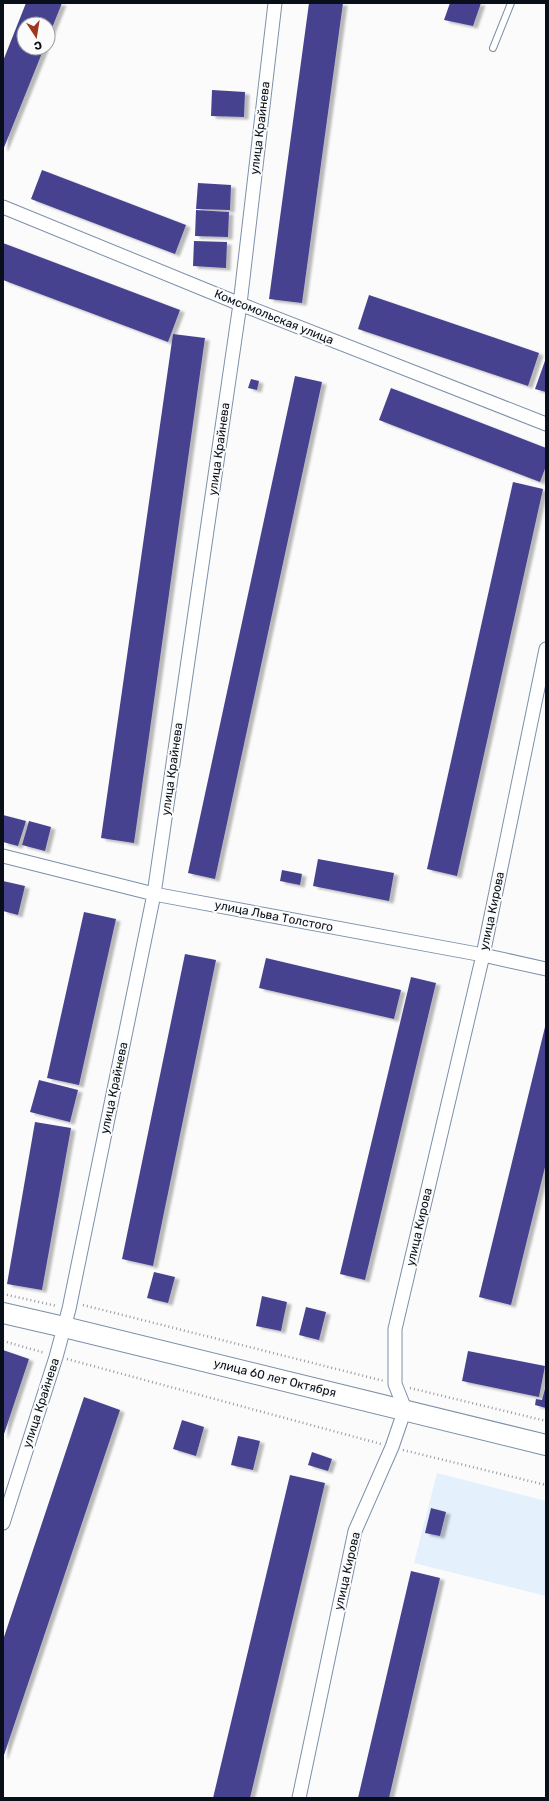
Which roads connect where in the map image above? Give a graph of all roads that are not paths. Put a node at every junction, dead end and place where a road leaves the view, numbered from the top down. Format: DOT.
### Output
graph roads {
  1 [pos="275,3"];
  2 [pos="511,3"];
  3 [pos="493,48"];
  4 [pos="3,207"];
  5 [pos="240,304"];
  6 [pos="546,424"];
  7 [pos="546,649"];
  8 [pos="3,856"];
  9 [pos="154,894"];
  10 [pos="483,955"];
  11 [pos="546,969"];
  12 [pos="68,1312"];
  13 [pos="3,1313"];
  14 [pos="405,1409"];
  15 [pos="546,1445"];
  16 [pos="3,1523"];
  17 [pos="299,1798"];
  1 -- 5 [label="street, улица Крайнева"];
  2 -- 3 [label="lane"];
  4 -- 5 [label="street, Комсомольская улица"];
  5 -- 6 [label="street, Комсомольская улица"];
  5 -- 9 [label="street, улица Крайнева"];
  7 -- 10 [label="street, улица Кирова"];
  8 -- 9 [label="street, улица Льва Толстого"];
  9 -- 10 [label="street, улица Льва Толстого"];
  9 -- 12 [label="street, улица Крайнева"];
  10 -- 11 [label="street, улица Льва Толстого"];
  10 -- 14 [label="street, улица Кирова"];
  12 -- 13 [label="main road, улица 60 лет Октября"];
  12 -- 14 [label="main road, улица 60 лет Октября"];
  12 -- 16 [label="street, улица Крайнева"];
  14 -- 15 [label="main road, улица 60 лет Октября"];
  14 -- 17 [label="street, улица Кирова"];
}
